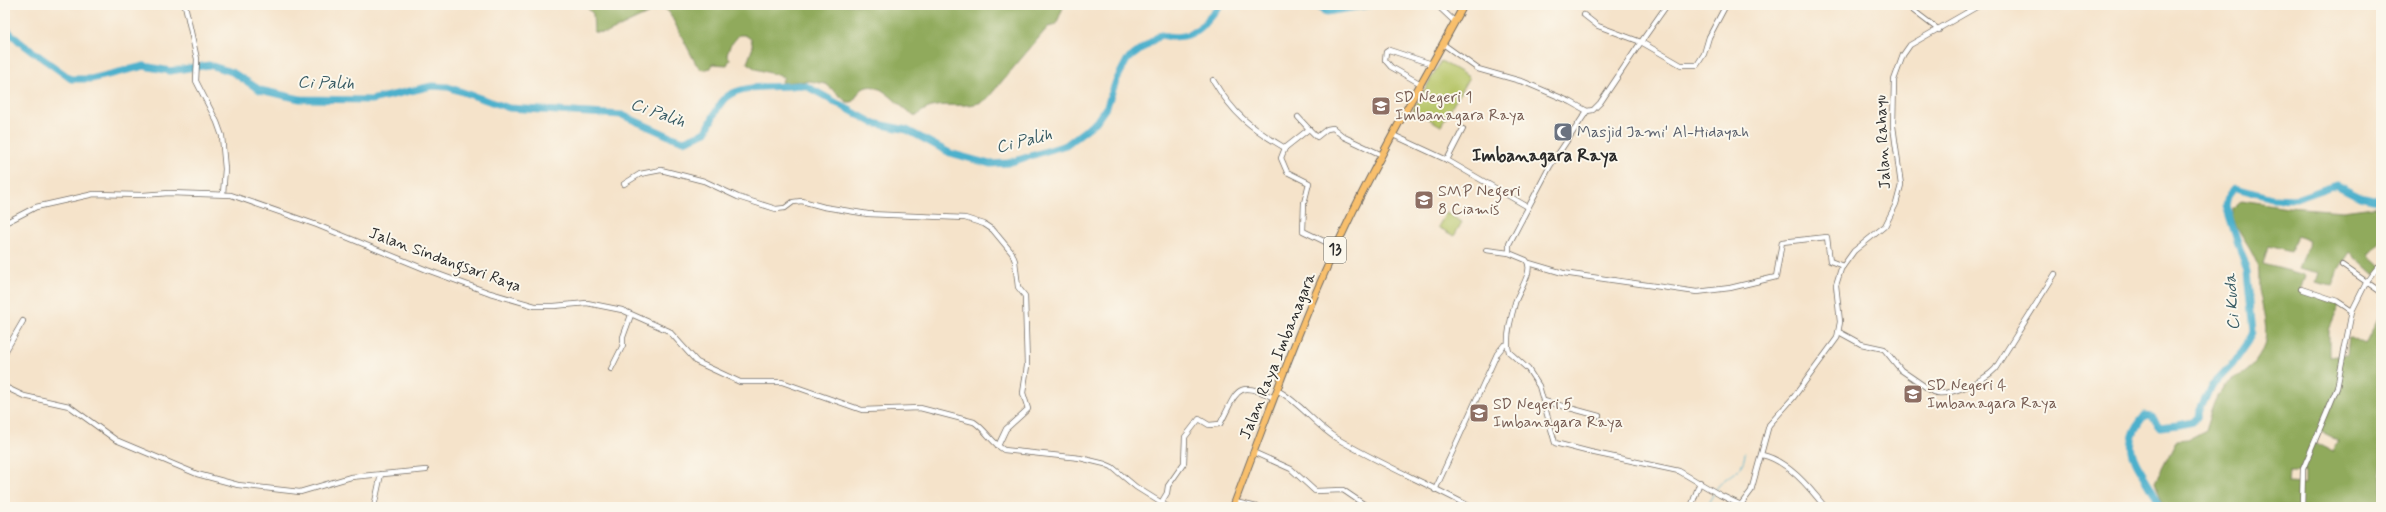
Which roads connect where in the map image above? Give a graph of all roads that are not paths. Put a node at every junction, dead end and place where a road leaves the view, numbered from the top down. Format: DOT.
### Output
graph roads {
  1 [pos="185,5"];
  2 [pos="1438,5"];
  3 [pos="1464,5"];
  4 [pos="1667,5"];
  5 [pos="1726,5"];
  6 [pos="1906,5"];
  7 [pos="1980,5"];
  8 [pos="1584,15"];
  9 [pos="1455,22"];
  10 [pos="1939,30"];
  11 [pos="1641,42"];
  12 [pos="1443,44"];
  13 [pos="1432,64"];
  14 [pos="1213,80"];
  15 [pos="1421,84"];
  16 [pos="1587,111"];
  17 [pos="1298,116"];
  18 [pos="1309,129"];
  19 [pos="1463,129"];
  20 [pos="1393,134"];
  21 [pos="1284,148"];
  22 [pos="1382,155"];
  23 [pos="1447,160"];
  24 [pos="624,184"];
  25 [pos="223,194"];
  26 [pos="1528,208"];
  27 [pos="5,223"];
  28 [pos="1336,247"];
  29 [pos="1486,250"];
  30 [pos="1509,253"];
  31 [pos="1529,263"];
  32 [pos="2342,265"];
  33 [pos="1843,266"];
  34 [pos="2381,269"];
  35 [pos="2055,274"];
  36 [pos="2367,281"];
  37 [pos="2301,289"];
  38 [pos="2381,292"];
  39 [pos="2352,311"];
  40 [pos="631,315"];
  41 [pos="23,321"];
  42 [pos="1839,332"];
  43 [pos="1507,345"];
  44 [pos="5,352"];
  45 [pos="611,368"];
  46 [pos="5,387"];
  47 [pos="1277,390"];
  48 [pos="1274,398"];
  49 [pos="1544,401"];
  50 [pos="1599,416"];
  51 [pos="998,446"];
  52 [pos="1254,452"];
  53 [pos="1762,455"];
  54 [pos="426,470"];
  55 [pos="381,474"];
  56 [pos="1700,482"];
  57 [pos="1435,490"];
  58 [pos="1161,503"];
  59 [pos="1234,504"];
  60 [pos="1467,505"];
  61 [pos="1740,506"];
  62 [pos="374,507"];
  63 [pos="1168,507"];
  64 [pos="1257,507"];
  65 [pos="1368,507"];
  66 [pos="1691,507"];
  67 [pos="1825,507"];
  68 [pos="2302,507"];
  1 -- 25 [label="street"];
  2 -- 9 [label="street"];
  3 -- 9 [label="highway, Jalan Raya Imbanagara / 13"];
  4 -- 11 [label="street"];
  5 -- 11 [label="street"];
  6 -- 10 [label="street"];
  7 -- 10 [label="street, Jalan Rahayu"];
  8 -- 11 [label="street"];
  9 -- 12 [label="highway, Jalan Raya Imbanagara / 13"];
  10 -- 33 [label="street, Jalan Rahayu"];
  11 -- 16 [label="street"];
  12 -- 13 [label="highway, Jalan Raya Imbanagara / 13"];
  12 -- 16 [label="street"];
  13 -- 15 [label="highway, Jalan Raya Imbanagara / 13"];
  13 -- 15 [label="street"];
  14 -- 21 [label="street"];
  15 -- 20 [label="highway, Jalan Raya Imbanagara / 13"];
  16 -- 26 [label="street"];
  17 -- 18 [label="street"];
  18 -- 21 [label="street"];
  18 -- 22 [label="street"];
  19 -- 23 [label="street"];
  20 -- 22 [label="highway, Jalan Raya Imbanagara / 13"];
  20 -- 23 [label="street"];
  21 -- 28 [label="street"];
  22 -- 28 [label="highway, Jalan Raya Imbanagara / 13"];
  23 -- 26 [label="street"];
  24 -- 51 [label="street"];
  25 -- 27 [label="street, Jalan Sindangsari Raya"];
  25 -- 40 [label="street, Jalan Sindangsari Raya"];
  26 -- 30 [label="street"];
  28 -- 47 [label="highway, Jalan Raya Imbanagara / 13"];
  29 -- 30 [label="street"];
  30 -- 31 [label="street"];
  31 -- 33 [label="street"];
  31 -- 43 [label="street"];
  32 -- 36 [label="street"];
  33 -- 42 [label="street, Jalan Rahayu"];
  34 -- 36 [label="street"];
  35 -- 42 [label="street"];
  36 -- 38 [label="street"];
  36 -- 39 [label="street"];
  37 -- 39 [label="street"];
  39 -- 68 [label="street"];
  40 -- 45 [label="street"];
  40 -- 51 [label="street, Jalan Sindangsari Raya"];
  41 -- 44 [label="street"];
  42 -- 53 [label="street, Jalan Rahayu"];
  43 -- 49 [label="street"];
  43 -- 57 [label="street"];
  46 -- 55 [label="street"];
  47 -- 48 [label="highway, Jalan Raya Imbanagara / 13"];
  47 -- 57 [label="street"];
  48 -- 52 [label="highway, Jalan Raya Imbanagara / 13"];
  48 -- 58 [label="street"];
  49 -- 50 [label="street"];
  49 -- 56 [label="street"];
  51 -- 58 [label="street"];
  52 -- 59 [label="highway, Jalan Raya Imbanagara / 13"];
  52 -- 65 [label="street"];
  53 -- 61 [label="street, Jalan Rahayu"];
  53 -- 67 [label="street"];
  54 -- 55 [label="street"];
  55 -- 62 [label="street"];
  56 -- 61 [label="street"];
  56 -- 66 [label="street"];
  57 -- 60 [label="street"];
  58 -- 63 [label="street"];
  59 -- 64 [label="street"];
}
